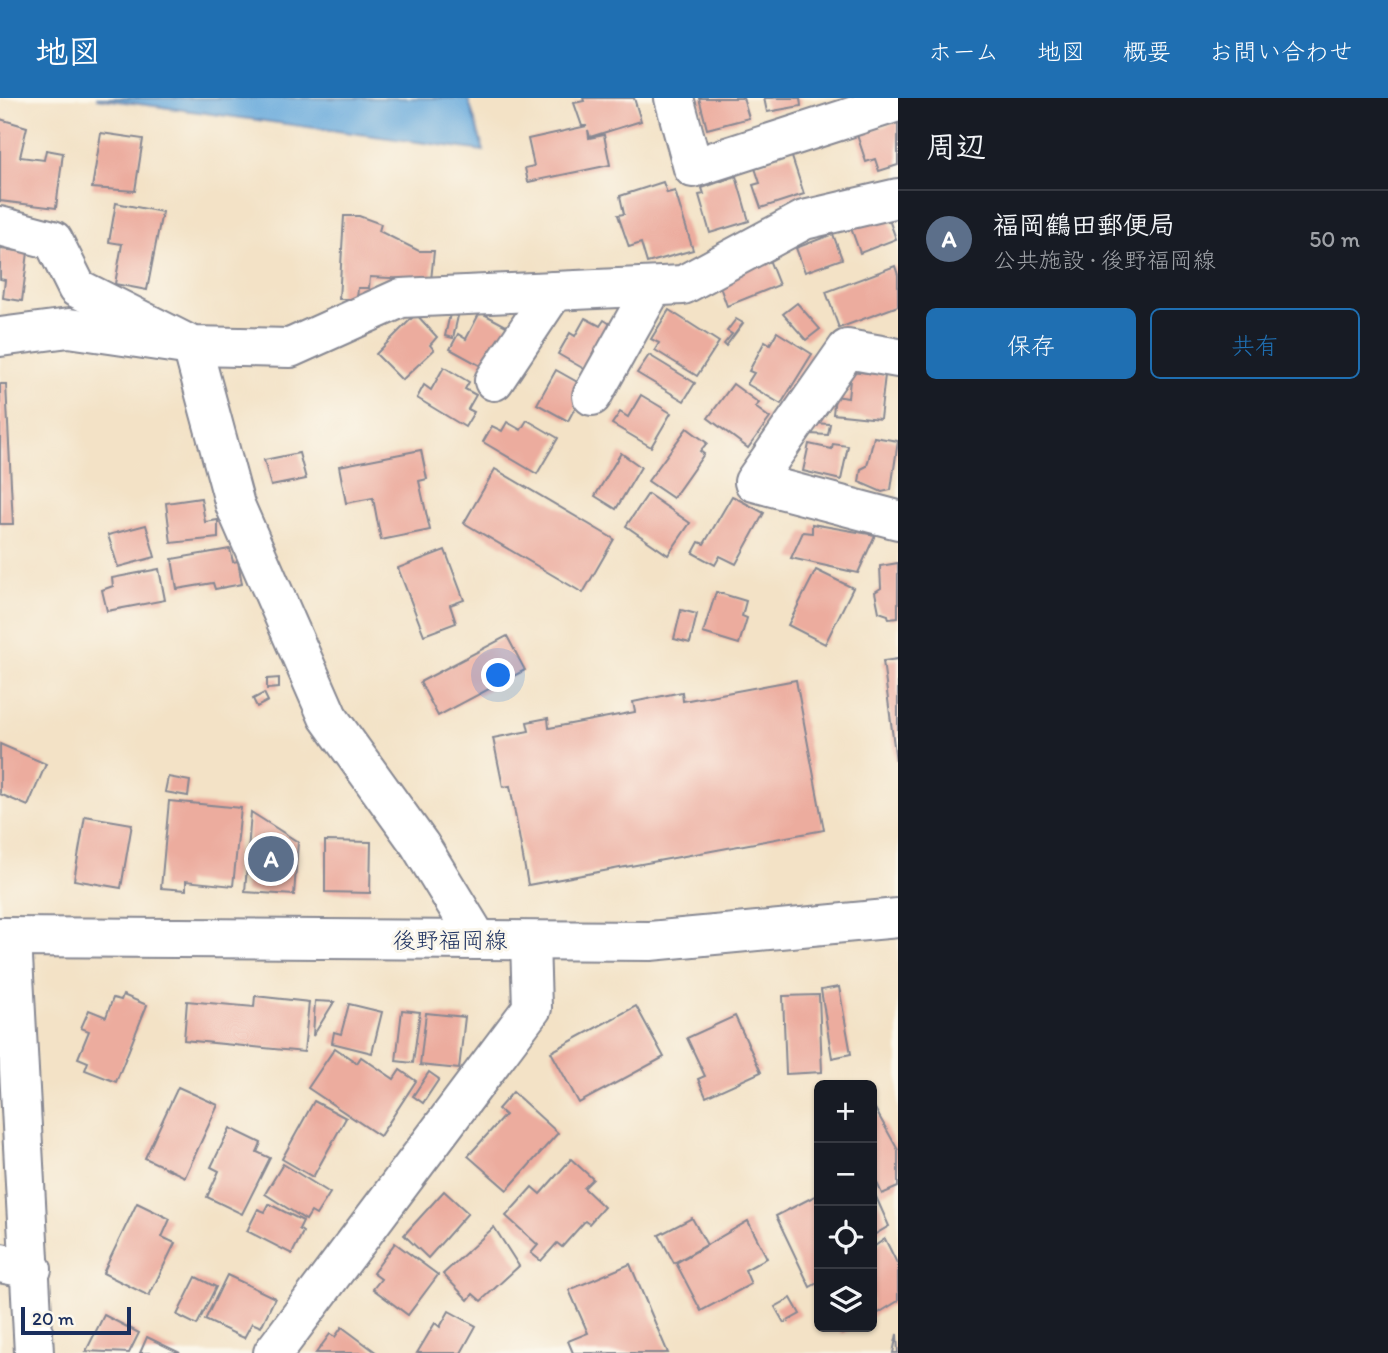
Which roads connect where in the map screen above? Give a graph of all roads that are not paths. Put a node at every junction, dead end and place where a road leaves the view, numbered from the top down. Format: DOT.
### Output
graph roads {
  1 [pos="674,98"];
  2 [pos="898,102"];
  3 [pos="898,198"];
  4 [pos="0,226"];
  5 [pos="653,287"];
  6 [pos="554,291"];
  7 [pos="0,337"];
  8 [pos="191,346"];
  9 [pos="898,358"];
  10 [pos="494,381"];
  11 [pos="592,396"];
  12 [pos="898,520"];
  13 [pos="898,918"];
  14 [pos="6,938"];
  15 [pos="478,940"];
  16 [pos="530,941"];
  17 [pos="16,1266"];
  18 [pos="34,1353"];
  19 [pos="273,1353"];
  1 -- 2 [label="street"];
  3 -- 5 [label="street"];
  4 -- 8 [label="street"];
  5 -- 6 [label="street"];
  5 -- 11 [label="street"];
  6 -- 8 [label="street"];
  6 -- 10 [label="street"];
  7 -- 8 [label="street"];
  8 -- 15 [label="street"];
  9 -- 12 [label="street"];
  13 -- 16 [label="street, 後野福岡線"];
  14 -- 15 [label="street, 後野福岡線"];
  14 -- 17 [label="street"];
  15 -- 16 [label="street, 後野福岡線"];
  16 -- 19 [label="street"];
  17 -- 18 [label="street"];
}
